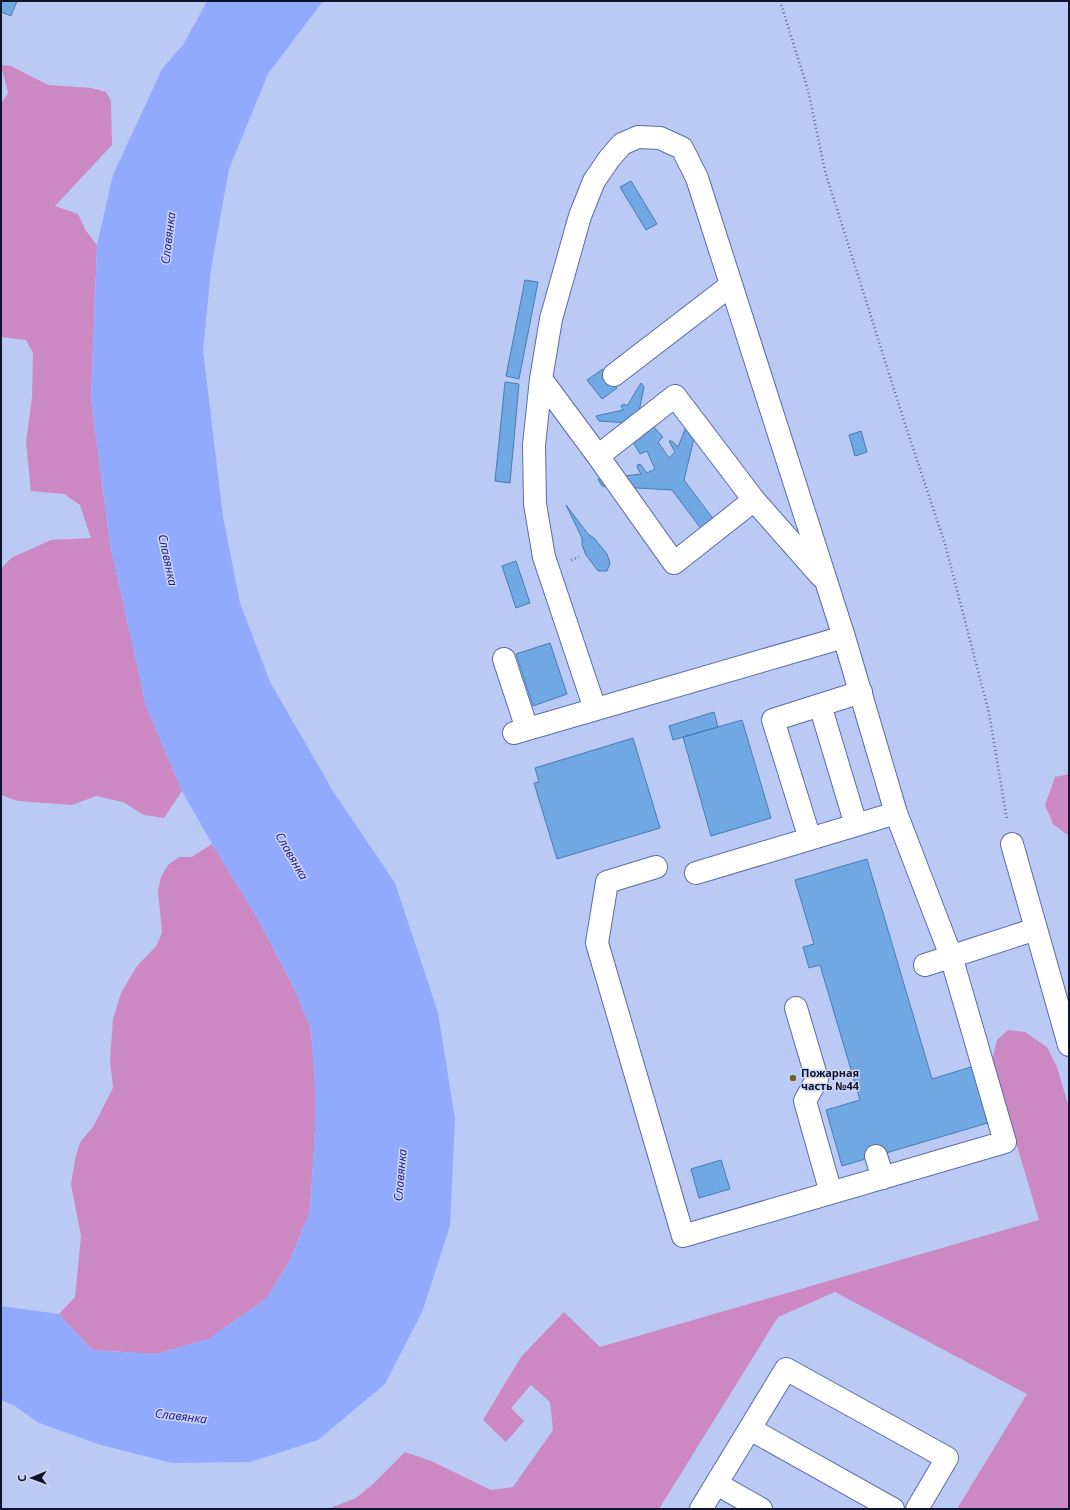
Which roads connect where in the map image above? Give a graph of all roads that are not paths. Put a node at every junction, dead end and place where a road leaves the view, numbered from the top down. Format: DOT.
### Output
graph roads {
  1 [pos="731,285"];
  2 [pos="614,375"];
  3 [pos="541,379"];
  4 [pos="598,456"];
  5 [pos="754,500"];
  6 [pos="826,582"];
  7 [pos="844,637"];
  8 [pos="504,659"];
  9 [pos="861,692"];
  10 [pos="820,705"];
  11 [pos="595,709"];
  12 [pos="896,812"];
  13 [pos="856,825"];
  14 [pos="810,838"];
  15 [pos="1012,844"];
  16 [pos="656,867"];
  17 [pos="696,873"];
  18 [pos="1036,929"];
  19 [pos="951,956"];
  20 [pos="925,964"];
  21 [pos="796,1008"];
  22 [pos="1069,1045"];
  23 [pos="876,1156"];
  24 [pos="883,1178"];
  25 [pos="831,1193"];
  26 [pos="750,1429"];
  27 [pos="717,1484"];
  28 [pos="701,1509"];
  29 [pos="761,1509"];
  30 [pos="893,1509"];
  31 [pos="917,1509"];
  1 -- 2 [label="street"];
  1 -- 3 [label="street"];
  1 -- 6 [label="street"];
  3 -- 4 [label="street"];
  3 -- 11 [label="street"];
  4 -- 5 [label="street"];
  4 -- 5 [label="street"];
  5 -- 6 [label="street"];
  6 -- 7 [label="street"];
  7 -- 9 [label="street"];
  7 -- 11 [label="street"];
  8 -- 11 [label="street"];
  9 -- 10 [label="street"];
  9 -- 12 [label="street"];
  10 -- 13 [label="street"];
  10 -- 14 [label="street"];
  12 -- 13 [label="street"];
  12 -- 19 [label="street"];
  13 -- 14 [label="street"];
  14 -- 17 [label="street"];
  15 -- 18 [label="street"];
  16 -- 25 [label="street"];
  18 -- 19 [label="street"];
  18 -- 22 [label="street"];
  19 -- 20 [label="street"];
  19 -- 24 [label="street"];
  21 -- 25 [label="street"];
  23 -- 24 [label="street"];
  24 -- 25 [label="street"];
  26 -- 27 [label="street"];
  26 -- 30 [label="street"];
  26 -- 31 [label="street"];
  27 -- 28 [label="street"];
  27 -- 29 [label="street"];
}
